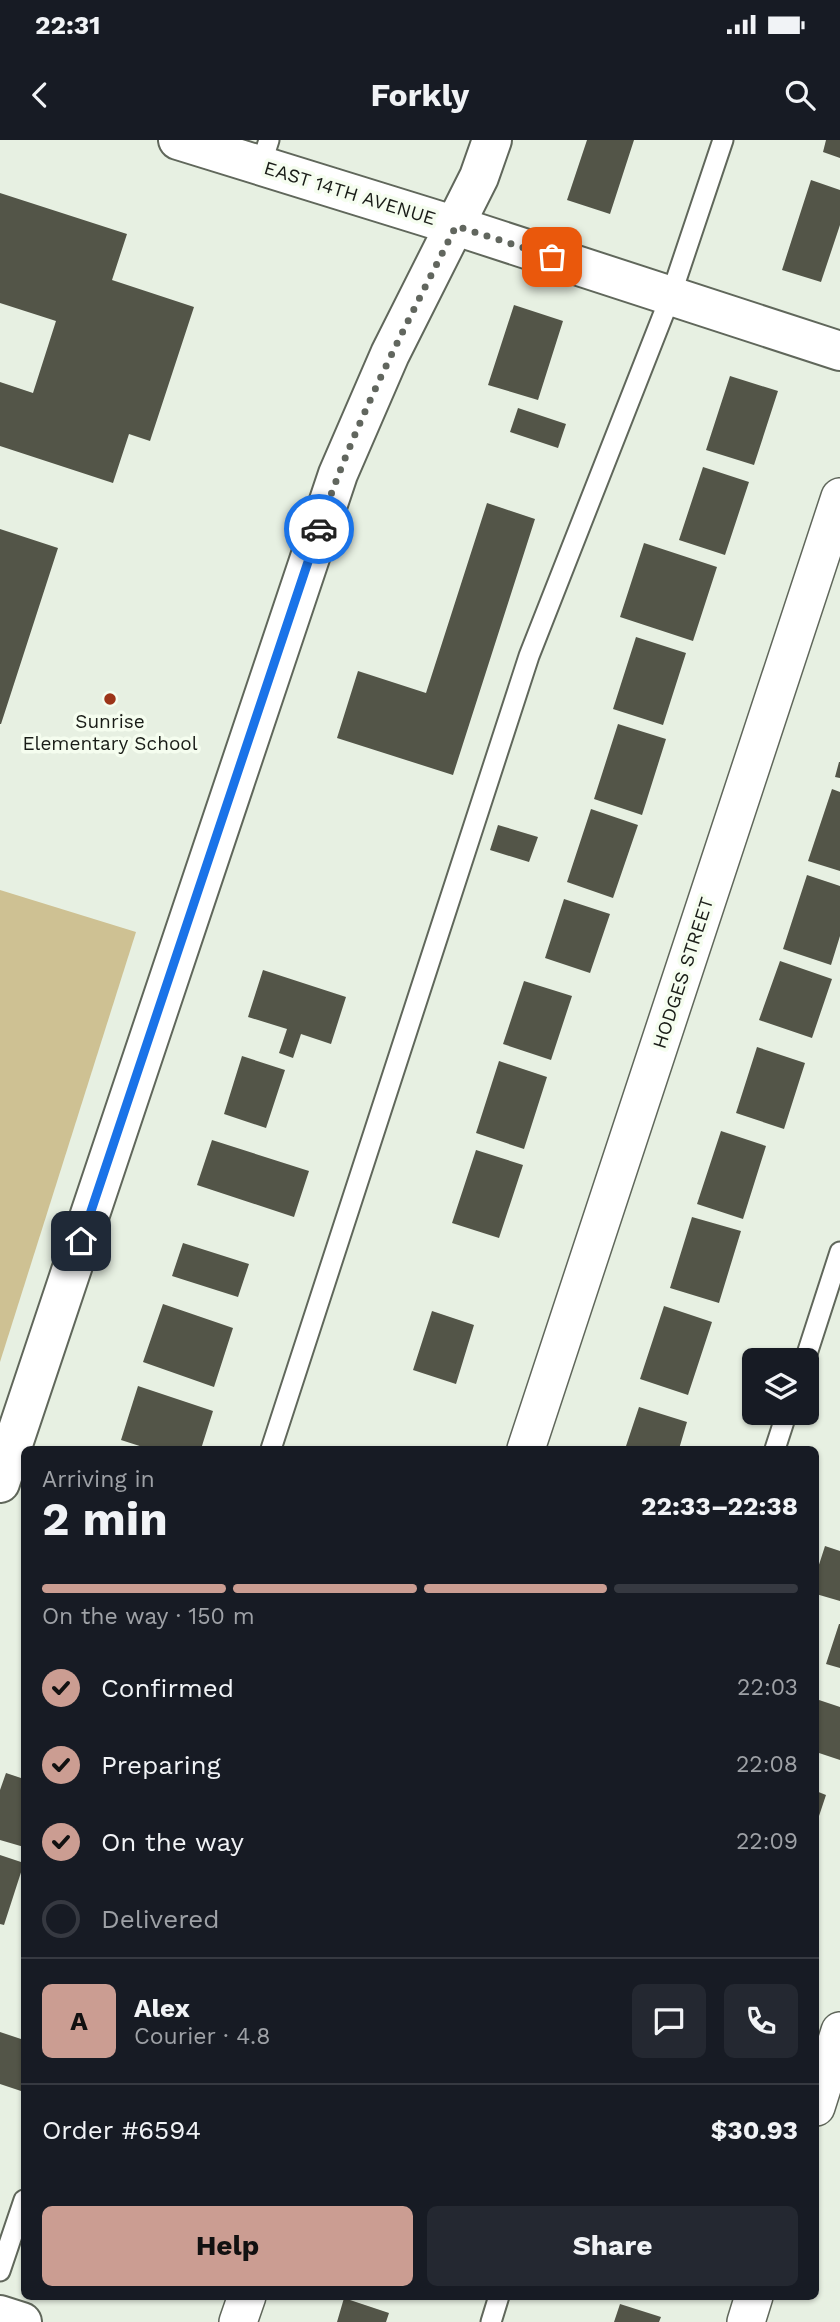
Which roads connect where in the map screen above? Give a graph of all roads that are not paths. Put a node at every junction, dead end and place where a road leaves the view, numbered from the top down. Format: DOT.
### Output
graph roads {
  1 [pos="178,140"];
  2 [pos="492,140"];
  3 [pos="723,140"];
  4 [pos="265,153"];
  5 [pos="456,226"];
  6 [pos="671,296"];
  7 [pos="840,351"];
  8 [pos="840,497"];
  9 [pos="840,1252"];
  10 [pos="809,1348"];
  11 [pos="783,1425"];
  12 [pos="272,1446"];
  13 [pos="527,1446"];
  14 [pos="776,1446"];
  15 [pos="0,1480"];
  16 [pos="840,2031"];
  17 [pos="819,2098"];
  18 [pos="21,2209"];
  19 [pos="0,2271"];
  20 [pos="246,2300"];
  21 [pos="498,2300"];
  22 [pos="753,2300"];
  23 [pos="0,2315"];
  24 [pos="22,2322"];
  25 [pos="239,2322"];
  26 [pos="491,2322"];
  27 [pos="746,2322"];
  1 -- 4 [label="main road, EAST 14TH AVENUE"];
  2 -- 5 [label="main road"];
  3 -- 6 [label="lane"];
  4 -- 5 [label="main road, EAST 14TH AVENUE"];
  5 -- 6 [label="main road, EAST 14TH AVENUE"];
  5 -- 15 [label="main road"];
  6 -- 7 [label="main road, EAST 14TH AVENUE"];
  6 -- 12 [label="lane"];
  8 -- 13 [label="street, HODGES STREET"];
  9 -- 10 [label="lane"];
  11 -- 14 [label="lane"];
  16 -- 17 [label="street"];
  18 -- 19 [label="lane"];
  20 -- 25 [label="street"];
  21 -- 26 [label="lane"];
  22 -- 27 [label="street"];
  23 -- 24 [label="main road"];
}
